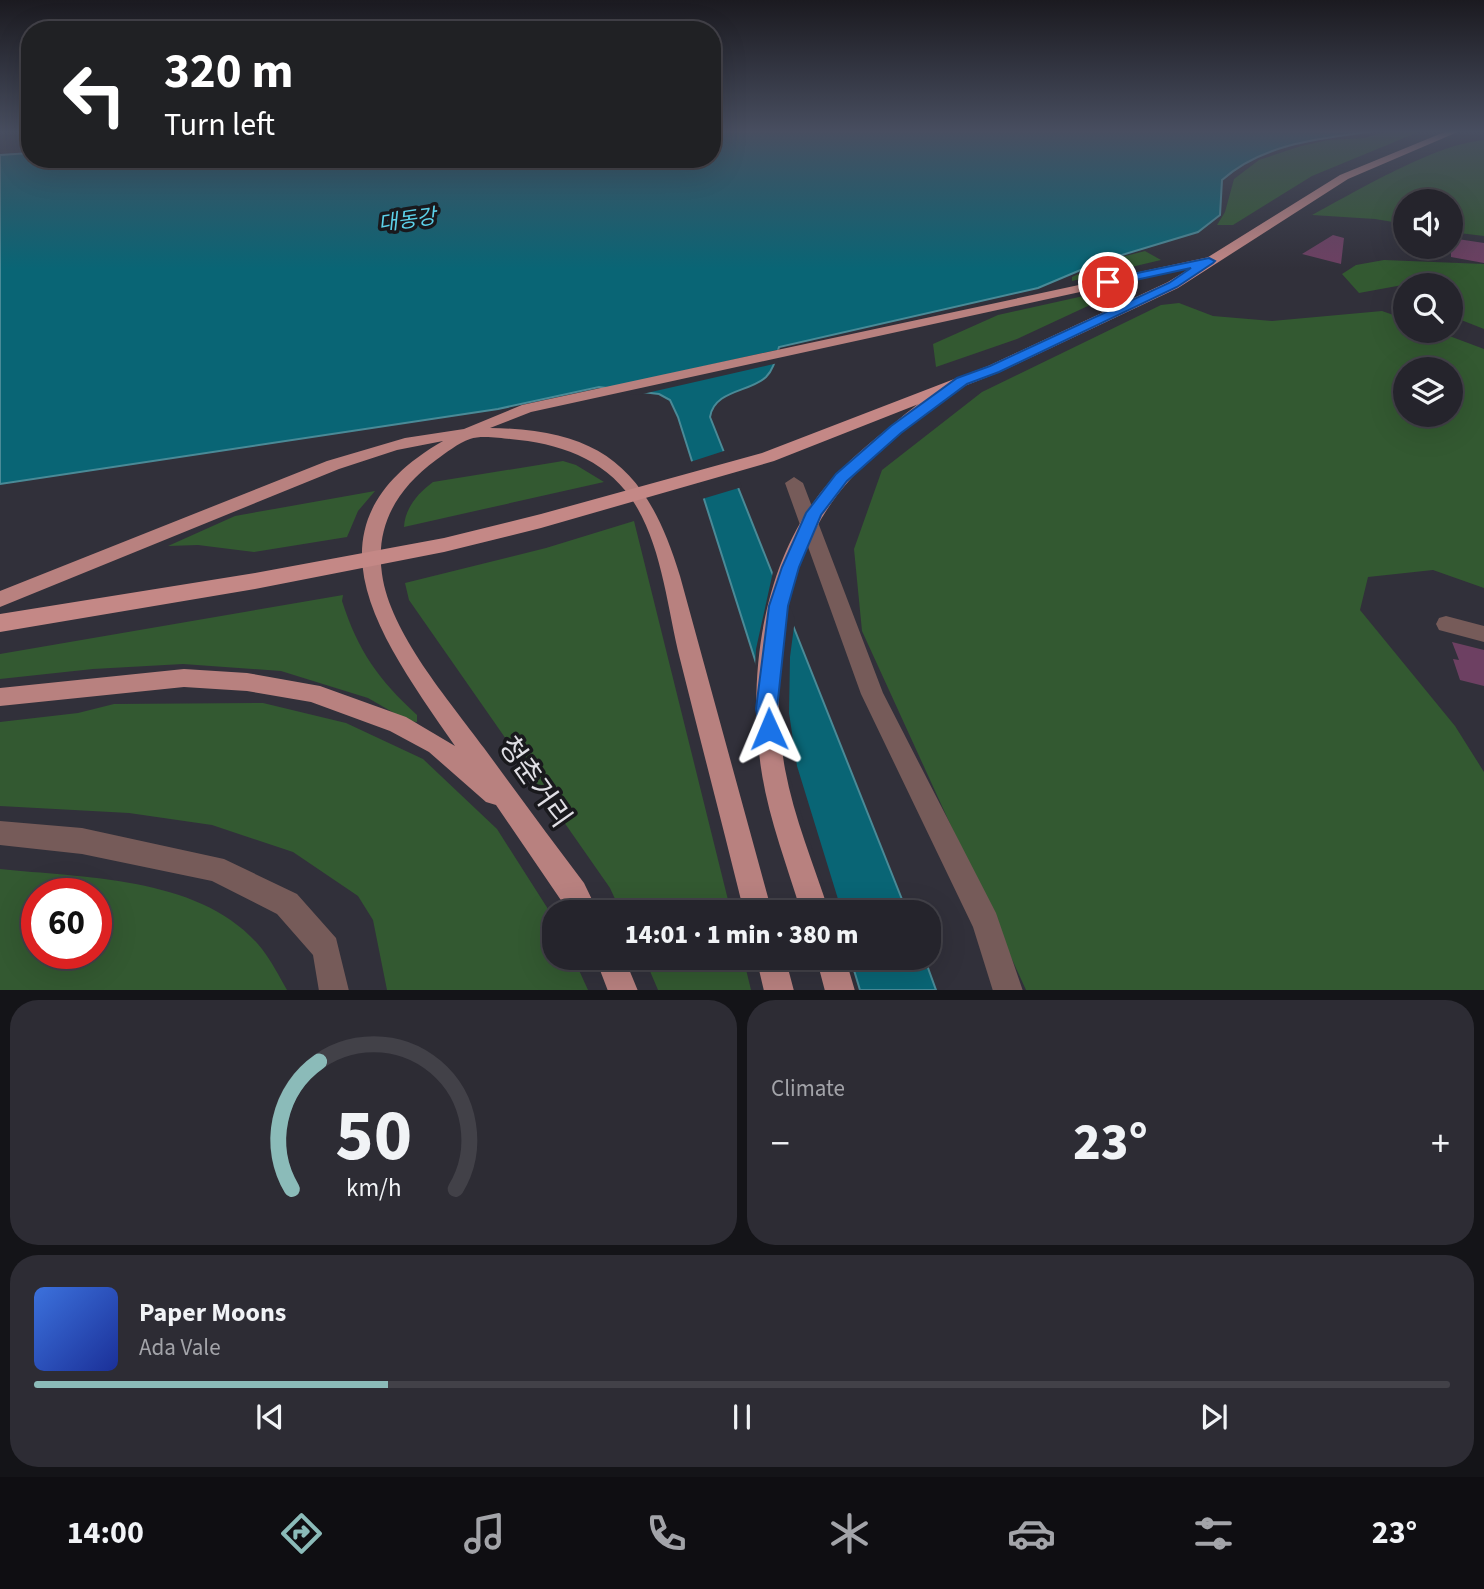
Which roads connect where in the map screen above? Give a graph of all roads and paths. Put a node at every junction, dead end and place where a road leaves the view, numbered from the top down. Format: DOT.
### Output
graph roads {
  1 [pos="1344,177"];
  2 [pos="1209,261"];
  3 [pos="962,381"];
  4 [pos="794,484"];
  5 [pos="0,598"];
  6 [pos="0,622"];
  7 [pos="1446,624"];
  8 [pos="1484,634"];
  9 [pos="0,697"];
  10 [pos="514,809"];
  11 [pos="0,833"];
  12 [pos="578,900"];
  13 [pos="755,900"];
  14 [pos="811,900"];
  15 [pos="615,970"];
  16 [pos="774,970"];
  17 [pos="834,970"];
  18 [pos="334,990"];
  19 [pos="623,990"];
  20 [pos="779,990"];
  21 [pos="840,990"];
  22 [pos="1008,990"];
  1 -- 2 [label="highway"];
  2 -- 3 [label="highway"];
  2 -- 10 [label="main road, 청춘거리"];
  3 -- 6 [label="highway"];
  3 -- 14 [label="main road"];
  4 -- 22 [label="street"];
  5 -- 13 [label="main road"];
  7 -- 8 [label="street"];
  9 -- 10 [label="main road"];
  10 -- 12 [label="main road, 청춘거리"];
  11 -- 18 [label="street"];
  15 -- 19 [label="main road"];
  16 -- 20 [label="main road"];
  17 -- 21 [label="main road"];
}
